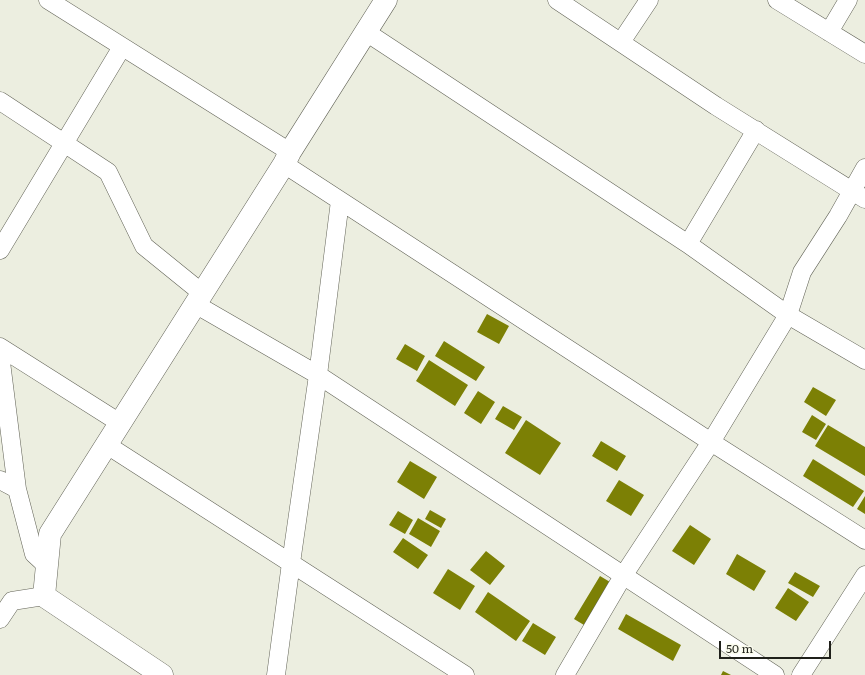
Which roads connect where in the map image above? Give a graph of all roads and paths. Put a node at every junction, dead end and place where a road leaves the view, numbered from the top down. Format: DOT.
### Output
graph roads {
  1 [pos="48,0"];
  2 [pos="386,0"];
  3 [pos="557,0"];
  4 [pos="649,0"];
  5 [pos="777,0"];
  6 [pos="848,0"];
  7 [pos="366,32"];
  8 [pos="829,32"];
  9 [pos="621,42"];
  10 [pos="122,47"];
  11 [pos="865,54"];
  12 [pos="0,101"];
  13 [pos="756,130"];
  14 [pos="64,143"];
  15 [pos="287,158"];
  16 [pos="865,168"];
  17 [pos="858,195"];
  18 [pos="340,201"];
  19 [pos="688,244"];
  20 [pos="0,250"];
  21 [pos="199,299"];
  22 [pos="788,315"];
  23 [pos="0,347"];
  24 [pos="0,354"];
  25 [pos="865,360"];
  26 [pos="318,375"];
  27 [pos="120,424"];
  28 [pos="711,442"];
  29 [pos="106,445"];
  30 [pos="0,480"];
  31 [pos="17,489"];
  32 [pos="865,540"];
  33 [pos="291,563"];
  34 [pos="47,566"];
  35 [pos="865,575"];
  36 [pos="624,576"];
  37 [pos="44,596"];
  38 [pos="6,597"];
  39 [pos="0,619"];
  40 [pos="162,675"];
  41 [pos="276,675"];
  42 [pos="465,675"];
  43 [pos="565,675"];
  44 [pos="775,675"];
  45 [pos="801,675"];
  1 -- 10 [label="street"];
  2 -- 7 [label="street"];
  3 -- 9 [label="street"];
  4 -- 9 [label="street"];
  5 -- 8 [label="street"];
  6 -- 8 [label="street"];
  7 -- 15 [label="street"];
  7 -- 19 [label="street"];
  8 -- 11 [label="street"];
  9 -- 13 [label="street"];
  10 -- 14 [label="street"];
  10 -- 15 [label="street"];
  12 -- 14 [label="street"];
  13 -- 17 [label="street"];
  13 -- 19 [label="street"];
  14 -- 20 [label="street"];
  14 -- 21 [label="street"];
  15 -- 18 [label="street"];
  15 -- 21 [label="street"];
  16 -- 17 [label="street"];
  17 -- 22 [label="street"];
  18 -- 26 [label="street"];
  18 -- 28 [label="street"];
  19 -- 22 [label="street"];
  21 -- 26 [label="street"];
  21 -- 27 [label="street"];
  22 -- 25 [label="street"];
  22 -- 28 [label="street"];
  23 -- 27 [label="street"];
  24 -- 31 [label="street"];
  26 -- 33 [label="street"];
  26 -- 36 [label="street"];
  27 -- 29 [label="street"];
  28 -- 32 [label="street"];
  28 -- 36 [label="street"];
  29 -- 33 [label="street"];
  29 -- 34 [label="street"];
  30 -- 31 [label="street"];
  31 -- 34 [label="street"];
  33 -- 41 [label="street"];
  33 -- 42 [label="street"];
  34 -- 37 [label="street"];
  35 -- 45 [label="street"];
  36 -- 43 [label="street"];
  36 -- 44 [label="street"];
  37 -- 38 [label="street"];
  37 -- 40 [label="street"];
  38 -- 39 [label="street"];
}
